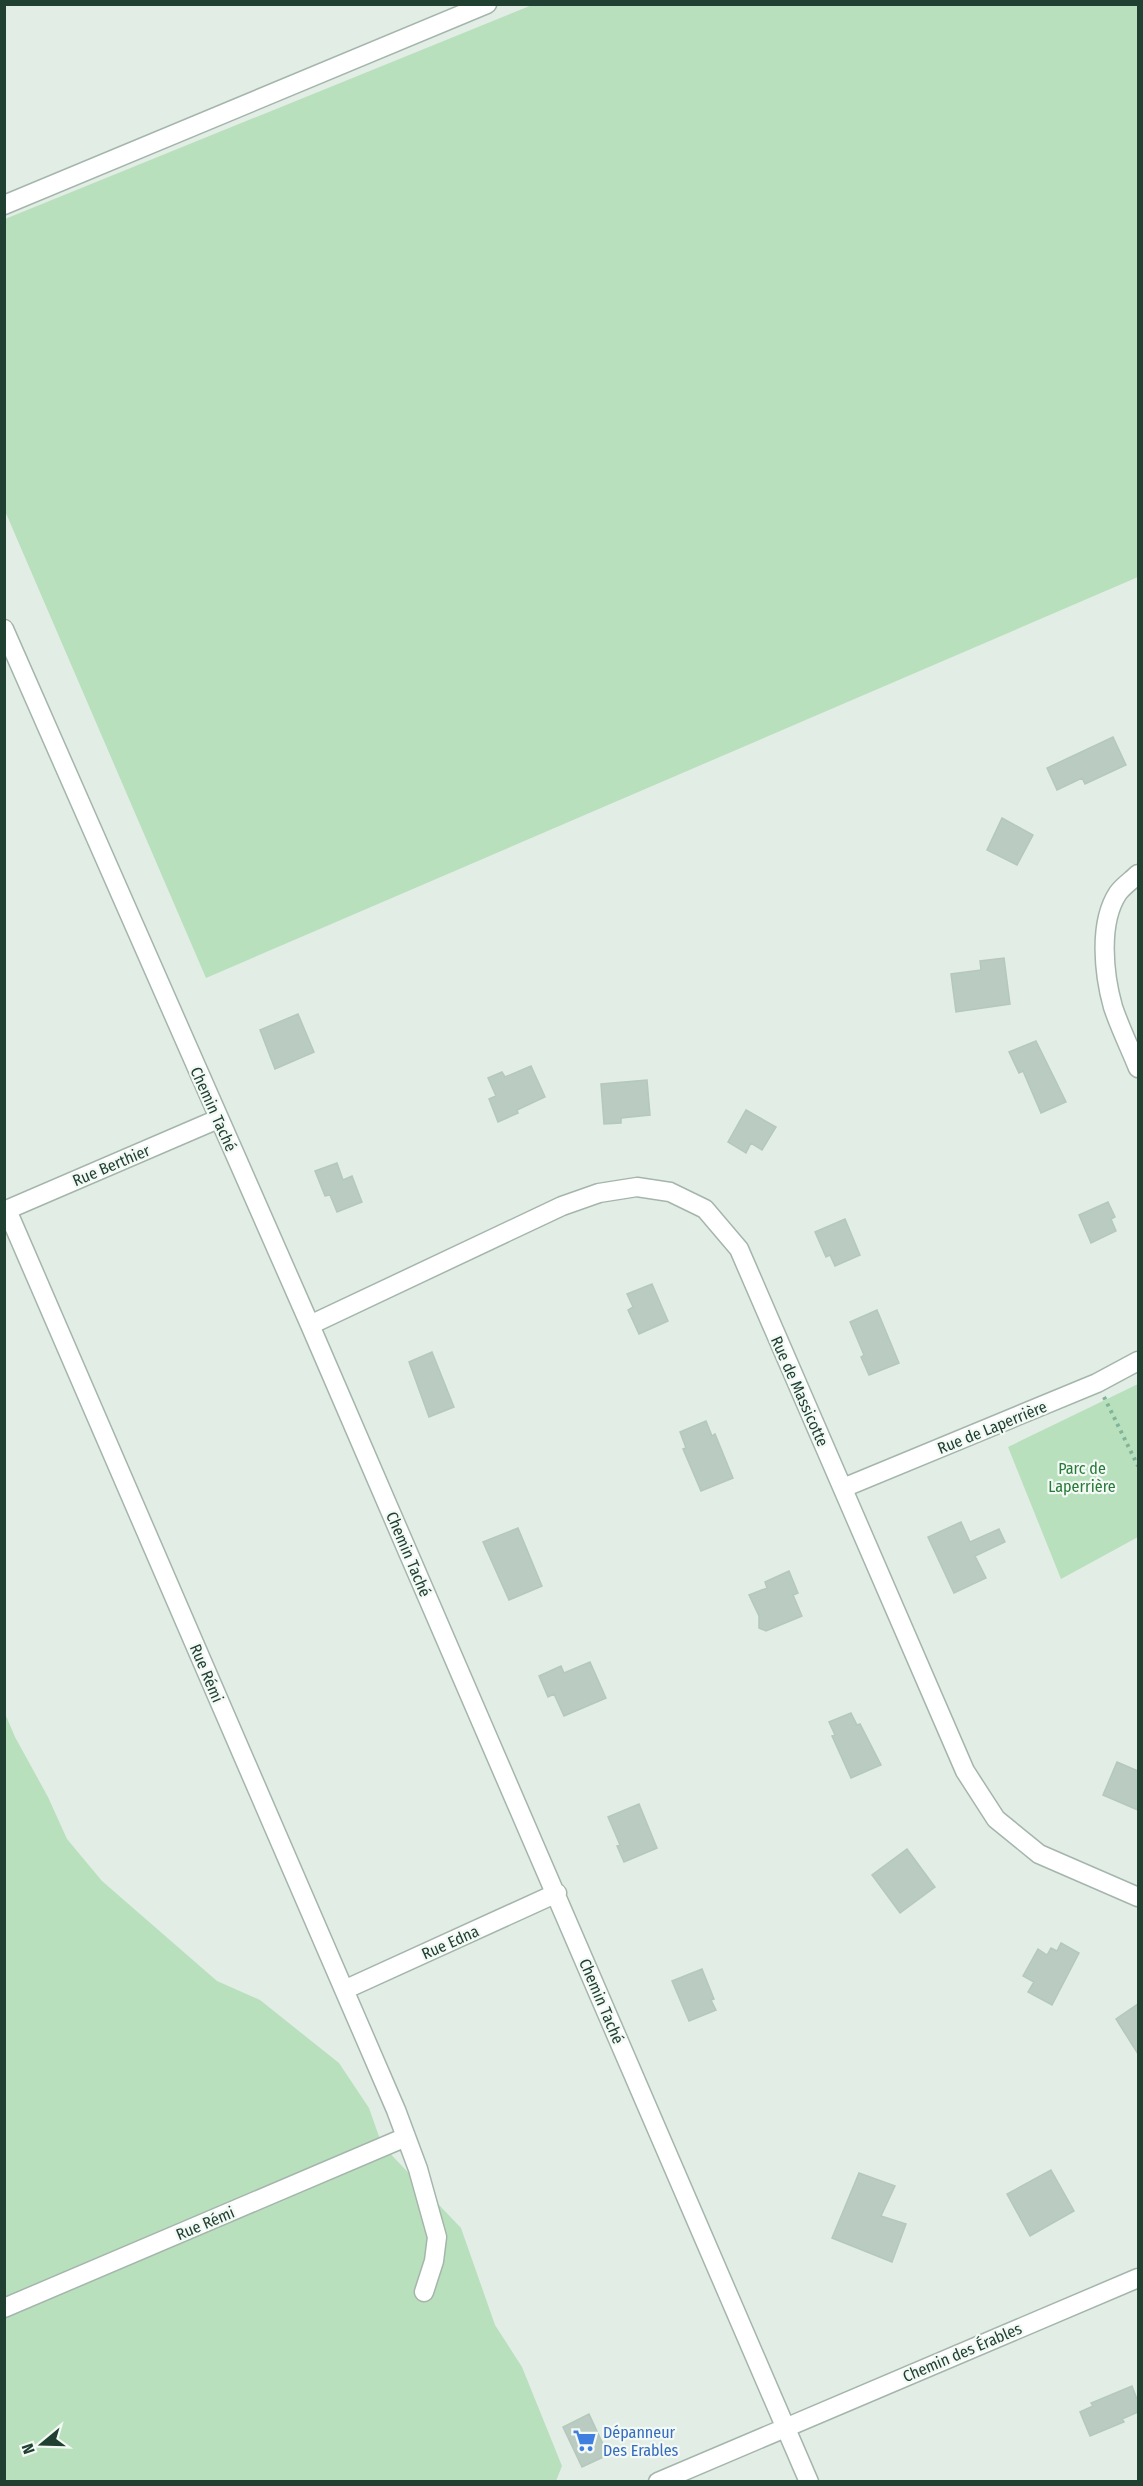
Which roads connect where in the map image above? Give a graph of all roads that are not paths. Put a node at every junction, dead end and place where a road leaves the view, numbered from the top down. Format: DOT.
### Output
graph roads {
  1 [pos="488,4"];
  2 [pos="4,205"];
  3 [pos="4,629"];
  4 [pos="1138,874"];
  5 [pos="1138,1068"];
  6 [pos="218,1119"];
  7 [pos="6,1211"];
  8 [pos="310,1325"];
  9 [pos="1138,1360"];
  10 [pos="843,1488"];
  11 [pos="556,1893"];
  12 [pos="1138,1897"];
  13 [pos="344,1990"];
  14 [pos="406,2137"];
  15 [pos="1138,2278"];
  16 [pos="424,2292"];
  17 [pos="4,2308"];
  18 [pos="785,2426"];
  19 [pos="658,2481"];
  20 [pos="809,2481"];
  1 -- 2 [label="street"];
  3 -- 6 [label="street, Chemin Taché"];
  4 -- 5 [label="street"];
  6 -- 7 [label="street, Rue Berthier"];
  6 -- 8 [label="street, Chemin Taché"];
  7 -- 13 [label="street, Rue Rémi"];
  8 -- 10 [label="street, Rue de Massicotte"];
  8 -- 11 [label="street, Chemin Taché"];
  9 -- 10 [label="street, Rue de Laperrière"];
  10 -- 12 [label="street, Rue de Massicotte"];
  11 -- 13 [label="street, Rue Edna"];
  11 -- 18 [label="street, Chemin Taché"];
  13 -- 14 [label="street, Rue Rémi"];
  14 -- 16 [label="street, Rue Rémi"];
  14 -- 17 [label="street, Rue Rémi"];
  15 -- 18 [label="street, Chemin des Érables"];
  18 -- 19 [label="street, Chemin des Érables"];
  18 -- 20 [label="street, Chemin Taché"];
}
